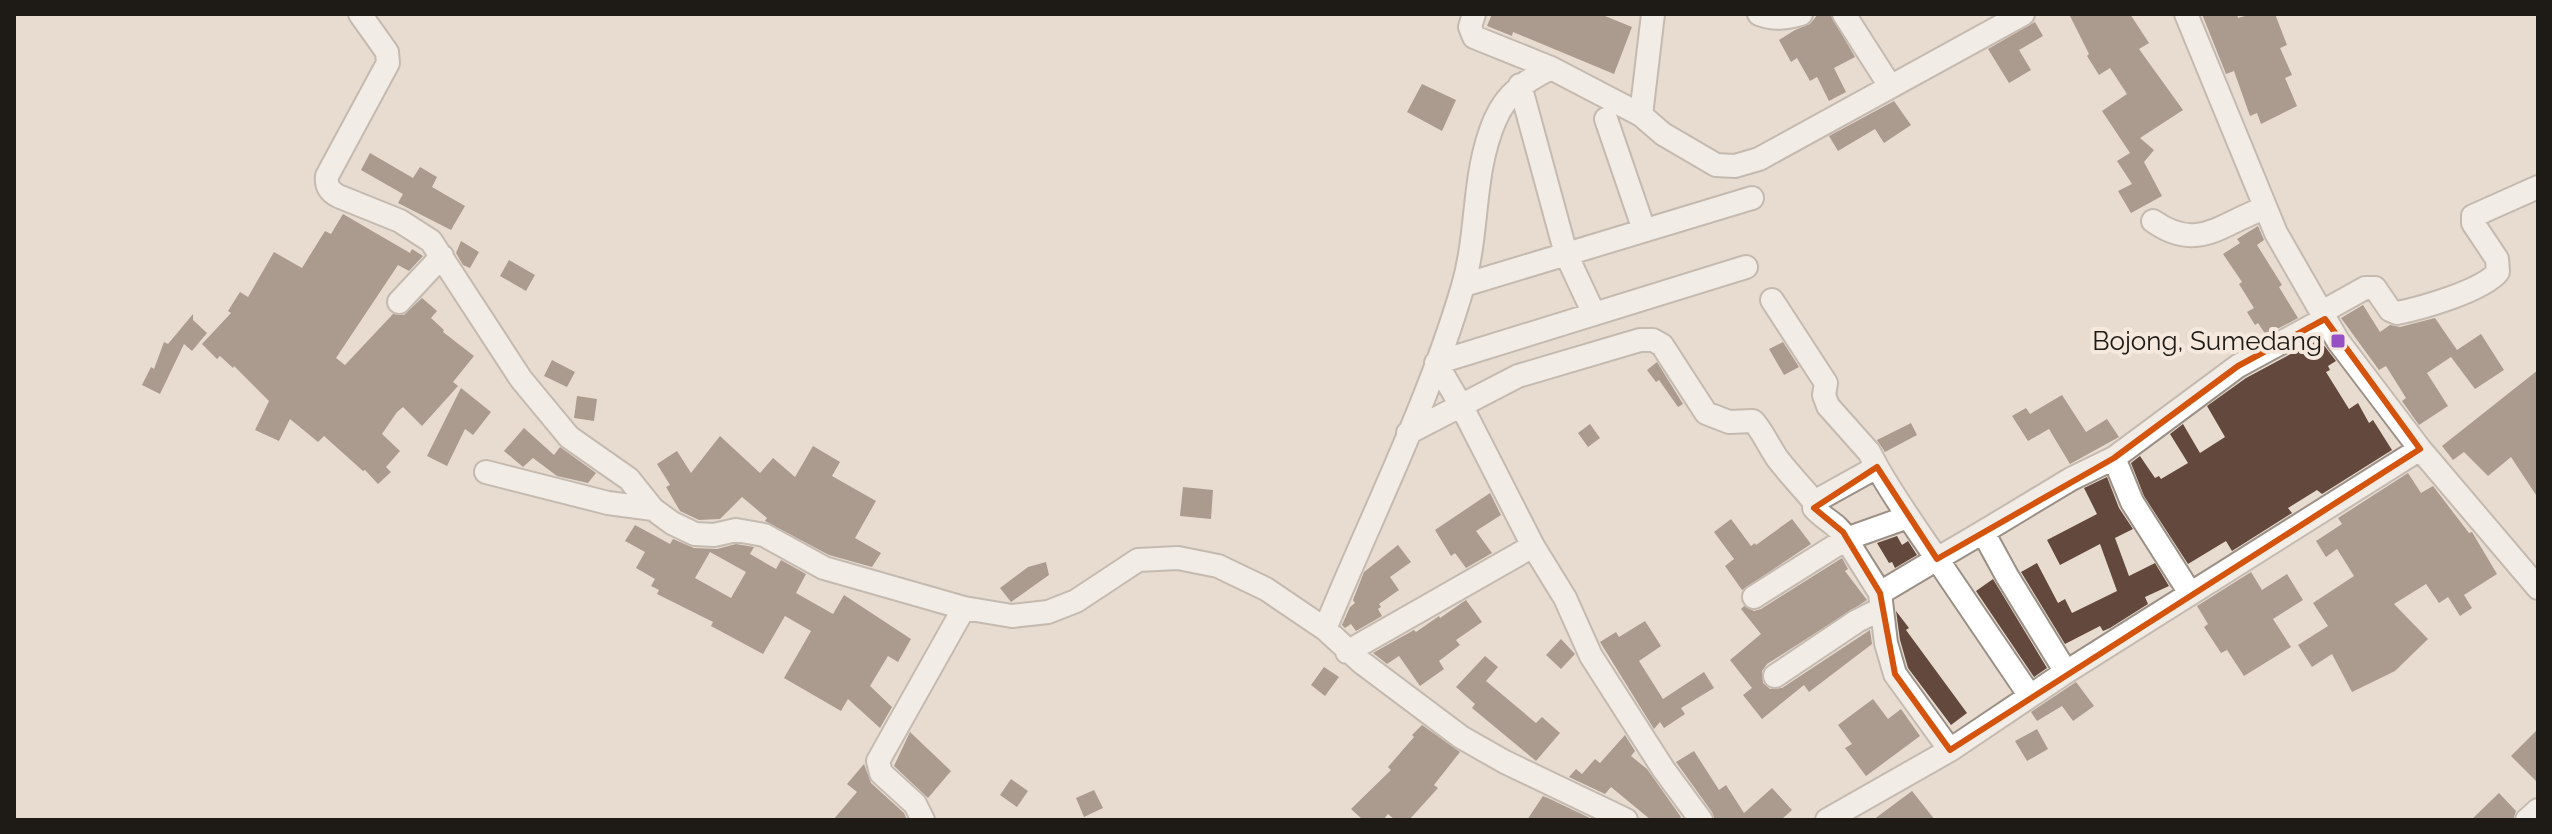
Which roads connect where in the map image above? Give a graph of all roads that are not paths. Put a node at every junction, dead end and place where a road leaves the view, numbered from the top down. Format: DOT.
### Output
graph roads {
  1 [pos="360,14"];
  2 [pos="1474,14"];
  3 [pos="1653,14"];
  4 [pos="1759,14"];
  5 [pos="1801,14"];
  6 [pos="1844,14"];
  7 [pos="2023,14"];
  8 [pos="2186,14"];
  9 [pos="1551,68"];
  10 [pos="1520,85"];
  11 [pos="1890,86"];
  12 [pos="1641,115"];
  13 [pos="1606,119"];
  14 [pos="2538,187"];
  15 [pos="1752,198"];
  16 [pos="2265,208"];
  17 [pos="2153,221"];
  18 [pos="1644,230"];
  19 [pos="1566,254"];
  20 [pos="442,256"];
  21 [pos="1746,267"];
  22 [pos="1464,285"];
  23 [pos="1772,300"];
  24 [pos="399,302"];
  25 [pos="1594,314"];
  26 [pos="2323,316"];
  27 [pos="1436,363"];
  28 [pos="1462,407"];
  29 [pos="1408,433"];
  30 [pos="2420,449"];
  31 [pos="2114,458"];
  32 [pos="1877,467"];
  33 [pos="486,472"];
  34 [pos="1815,503"];
  35 [pos="653,509"];
  36 [pos="1908,517"];
  37 [pos="1983,532"];
  38 [pos="1846,539"];
  39 [pos="1533,546"];
  40 [pos="1937,559"];
  41 [pos="2538,588"];
  42 [pos="2190,593"];
  43 [pos="1754,597"];
  44 [pos="1881,601"];
  45 [pos="964,608"];
  46 [pos="1325,629"];
  47 [pos="1347,652"];
  48 [pos="2066,672"];
  49 [pos="1775,676"];
  50 [pos="2030,696"];
  51 [pos="1950,750"];
  52 [pos="2538,810"];
  53 [pos="923,820"];
  54 [pos="1626,820"];
  55 [pos="1701,820"];
  56 [pos="1827,820"];
  57 [pos="2527,820"];
  1 -- 20 [label="street"];
  2 -- 9 [label="street"];
  3 -- 12 [label="street"];
  4 -- 5 [label="street"];
  6 -- 11 [label="street"];
  7 -- 11 [label="street"];
  8 -- 16 [label="street"];
  9 -- 10 [label="street"];
  9 -- 12 [label="street"];
  10 -- 19 [label="street"];
  10 -- 22 [label="street"];
  11 -- 12 [label="street"];
  13 -- 18 [label="street"];
  14 -- 26 [label="street"];
  15 -- 18 [label="street"];
  16 -- 17 [label="street"];
  16 -- 26 [label="street"];
  18 -- 19 [label="street"];
  19 -- 22 [label="street"];
  19 -- 25 [label="street"];
  20 -- 24 [label="street"];
  20 -- 35 [label="street"];
  21 -- 25 [label="street"];
  22 -- 27 [label="street"];
  23 -- 32 [label="street"];
  25 -- 27 [label="street"];
  26 -- 30 [label="street"];
  26 -- 31 [label="street"];
  27 -- 28 [label="street"];
  27 -- 29 [label="street"];
  28 -- 29 [label="street"];
  28 -- 34 [label="street"];
  28 -- 39 [label="street"];
  29 -- 46 [label="street"];
  30 -- 41 [label="street"];
  30 -- 42 [label="street"];
  31 -- 37 [label="street"];
  31 -- 42 [label="street"];
  32 -- 34 [label="street"];
  32 -- 36 [label="street"];
  33 -- 35 [label="street"];
  34 -- 38 [label="street"];
  35 -- 45 [label="street"];
  36 -- 38 [label="street"];
  36 -- 40 [label="street"];
  37 -- 40 [label="street"];
  37 -- 48 [label="street"];
  38 -- 43 [label="street"];
  38 -- 44 [label="street"];
  39 -- 47 [label="street"];
  39 -- 55 [label="street"];
  40 -- 44 [label="street"];
  40 -- 50 [label="street"];
  42 -- 48 [label="street"];
  44 -- 49 [label="street"];
  44 -- 51 [label="street"];
  45 -- 46 [label="street"];
  45 -- 53 [label="street"];
  46 -- 47 [label="street"];
  47 -- 54 [label="street"];
  48 -- 50 [label="street"];
  50 -- 51 [label="street"];
  51 -- 56 [label="street"];
  52 -- 57 [label="street"];
}
